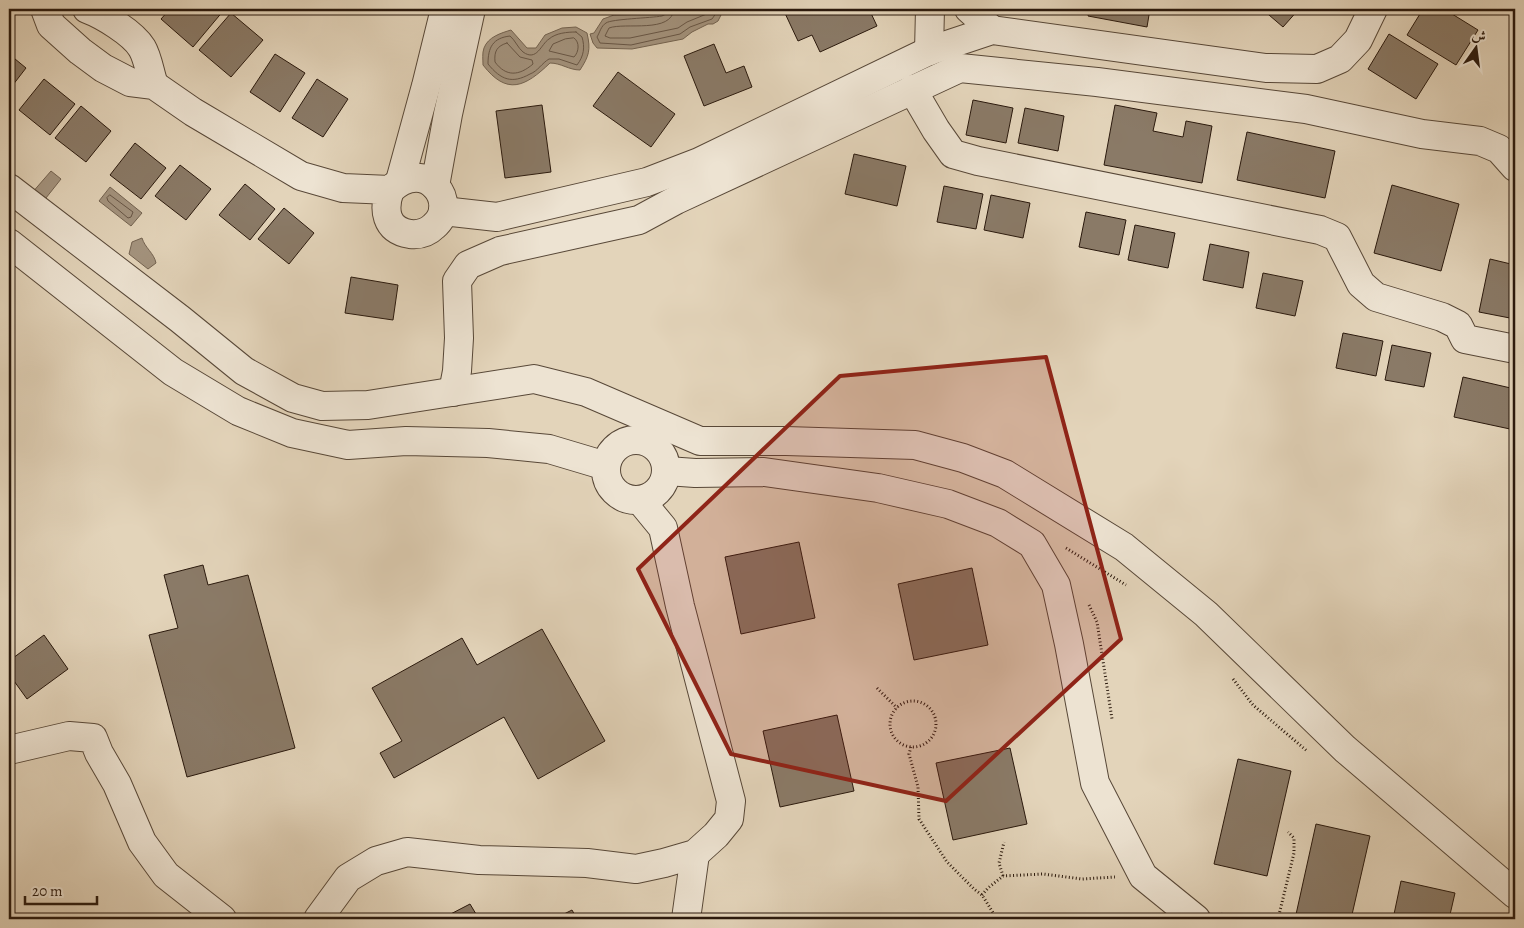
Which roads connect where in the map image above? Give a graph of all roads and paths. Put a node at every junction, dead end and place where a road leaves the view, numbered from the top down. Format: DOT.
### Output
graph roads {
  1 [pos="45,9"];
  2 [pos="88,9"];
  3 [pos="445,9"];
  4 [pos="471,9"];
  5 [pos="930,9"];
  6 [pos="969,9"];
  7 [pos="1373,9"];
  8 [pos="992,30"];
  9 [pos="929,51"];
  10 [pos="154,85"];
  11 [pos="912,89"];
  12 [pos="1515,167"];
  13 [pos="395,185"];
  14 [pos="9,188"];
  15 [pos="439,198"];
  16 [pos="9,243"];
  17 [pos="1515,349"];
  18 [pos="454,392"];
  19 [pos="606,466"];
  20 [pos="667,471"];
  21 [pos="640,500"];
  22 [pos="1062,546"];
  23 [pos="1069,551"];
  24 [pos="1072,559"];
  25 [pos="1129,587"];
  26 [pos="1086,599"];
  27 [pos="1228,673"];
  28 [pos="877,688"];
  29 [pos="897,708"];
  30 [pos="1112,720"];
  31 [pos="911,747"];
  32 [pos="9,750"];
  33 [pos="1313,756"];
  34 [pos="1288,832"];
  35 [pos="1004,842"];
  36 [pos="695,854"];
  37 [pos="1140,870"];
  38 [pos="1003,876"];
  39 [pos="1515,894"];
  40 [pos="982,895"];
  41 [pos="1205,915"];
  42 [pos="222,919"];
  43 [pos="318,919"];
  44 [pos="686,919"];
  45 [pos="997,919"];
  46 [pos="1231,919"];
  47 [pos="1278,919"];
  1 -- 10 [label="street"];
  2 -- 10 [label="street"];
  3 -- 13 [label="street"];
  4 -- 15 [label="street"];
  5 -- 9 [label="street"];
  6 -- 8 [label="street"];
  7 -- 8 [label="street"];
  8 -- 9 [label="street"];
  9 -- 15 [label="street"];
  10 -- 13 [label="street"];
  11 -- 12 [label="street"];
  11 -- 17 [label="street"];
  11 -- 18 [label="street"];
  13 -- 15 [label="street"];
  13 -- 15 [label="street"];
  14 -- 18 [label="street"];
  16 -- 19 [label="street"];
  18 -- 39 [label="street"];
  19 -- 20 [label="street"];
  19 -- 21 [label="street"];
  20 -- 21 [label="street"];
  20 -- 37 [label="street"];
  21 -- 36 [label="street"];
  22 -- 23 [label="path"];
  23 -- 24 [label="path"];
  23 -- 25 [label="path"];
  26 -- 30 [label="path"];
  27 -- 33 [label="path"];
  28 -- 29 [label="path"];
  29 -- 31 [label="path"];
  29 -- 31 [label="path"];
  31 -- 40 [label="path"];
  32 -- 42 [label="street"];
  34 -- 47 [label="path"];
  35 -- 38 [label="path"];
  36 -- 43 [label="street"];
  36 -- 44 [label="street"];
  37 -- 38 [label="path"];
  37 -- 41 [label="street"];
  38 -- 40 [label="path"];
  40 -- 45 [label="path"];
  41 -- 46 [label="path"];
}
